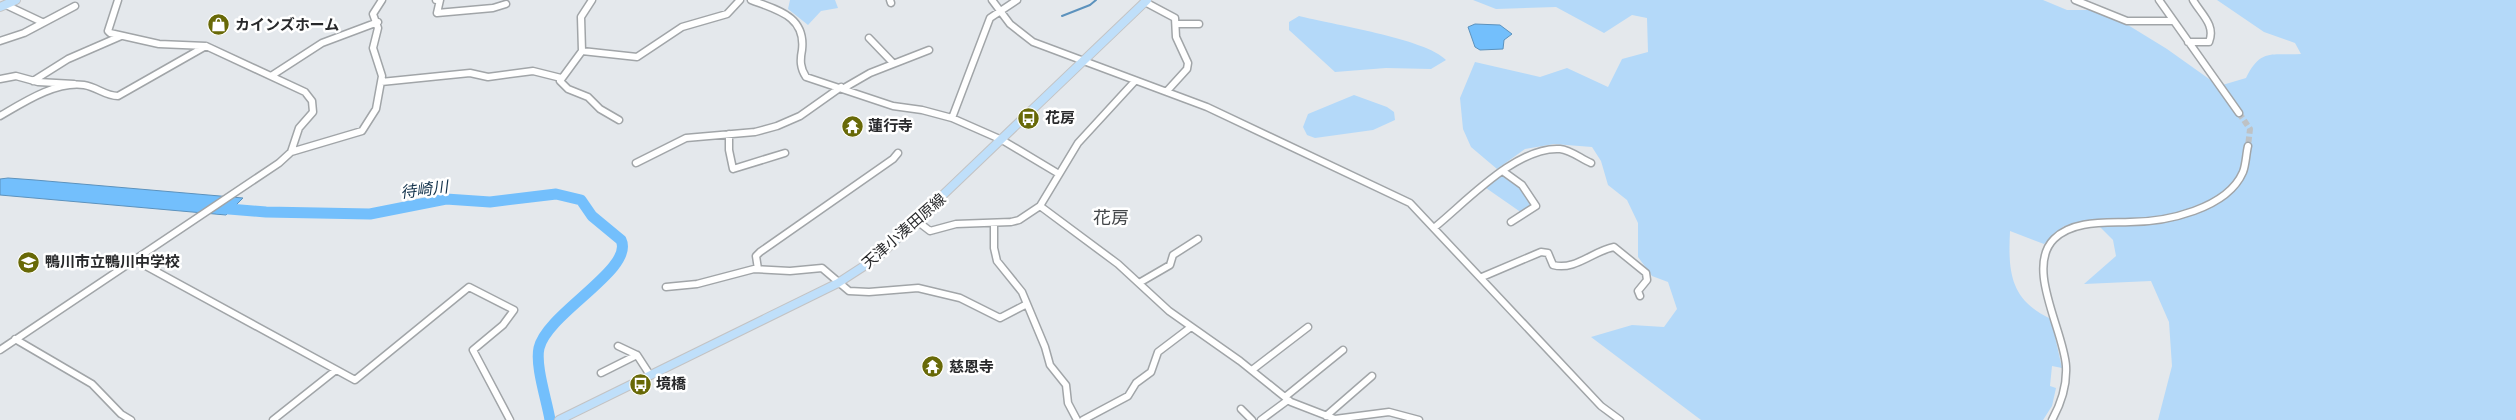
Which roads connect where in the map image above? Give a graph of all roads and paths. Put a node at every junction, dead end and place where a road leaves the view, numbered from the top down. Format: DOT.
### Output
graph roads {
  1 [pos="15,0"];
  2 [pos="118,0"];
  3 [pos="382,0"];
  4 [pos="436,0"];
  5 [pos="592,0"];
  6 [pos="740,0"];
  7 [pos="752,0"];
  8 [pos="992,0"];
  9 [pos="1017,0"];
  10 [pos="2075,0"];
  11 [pos="2159,0"];
  12 [pos="2193,0"];
  13 [pos="1146,1"];
  14 [pos="506,4"];
  15 [pos="3,6"];
  16 [pos="74,6"];
  17 [pos="999,11"];
  18 [pos="437,13"];
  19 [pos="436,20"];
  20 [pos="2173,21"];
  21 [pos="42,22"];
  22 [pos="378,22"];
  23 [pos="1176,24"];
  24 [pos="1199,24"];
  25 [pos="122,36"];
  26 [pos="869,38"];
  27 [pos="0,41"];
  28 [pos="2188,42"];
  29 [pos="206,46"];
  30 [pos="929,50"];
  31 [pos="582,51"];
  32 [pos="1084,61"];
  33 [pos="893,63"];
  34 [pos="271,76"];
  35 [pos="561,78"];
  36 [pos="0,79"];
  37 [pos="33,81"];
  38 [pos="1135,81"];
  39 [pos="381,82"];
  40 [pos="75,85"];
  41 [pos="842,88"];
  42 [pos="1167,91"];
  43 [pos="2239,113"];
  44 [pos="0,116"];
  45 [pos="952,118"];
  46 [pos="619,120"];
  47 [pos="729,134"];
  48 [pos="1002,140"];
  49 [pos="2248,146"];
  50 [pos="291,152"];
  51 [pos="785,153"];
  52 [pos="898,153"];
  53 [pos="1591,163"];
  54 [pos="636,164"];
  55 [pos="1504,172"];
  56 [pos="1059,174"];
  57 [pos="1040,206"];
  58 [pos="918,220"];
  59 [pos="1511,222"];
  60 [pos="994,224"];
  61 [pos="1435,227"];
  62 [pos="1198,239"];
  63 [pos="135,260"];
  64 [pos="758,269"];
  65 [pos="1482,277"];
  66 [pos="838,283"];
  67 [pos="1139,283"];
  68 [pos="666,287"];
  69 [pos="1640,296"];
  70 [pos="1027,304"];
  71 [pos="1191,327"];
  72 [pos="1308,327"];
  73 [pos="16,339"];
  74 [pos="618,346"];
  75 [pos="0,350"];
  76 [pos="1343,350"];
  77 [pos="638,355"];
  78 [pos="336,370"];
  79 [pos="1252,370"];
  80 [pos="601,373"];
  81 [pos="650,376"];
  82 [pos="1372,376"];
  83 [pos="1287,399"];
  84 [pos="1241,409"];
  85 [pos="1326,416"];
  86 [pos="561,419"];
  87 [pos="1618,419"];
  88 [pos="131,420"];
  89 [pos="273,420"];
  90 [pos="510,420"];
  91 [pos="1077,420"];
  92 [pos="1083,420"];
  93 [pos="1252,420"];
  94 [pos="1261,420"];
  95 [pos="1419,420"];
  96 [pos="2052,420"];
  1 -- 15 [label="main road"];
  2 -- 25 [label="street"];
  3 -- 22 [label="street"];
  4 -- 18 [label="street"];
  5 -- 31 [label="street"];
  6 -- 31 [label="street"];
  7 -- 41 [label="street"];
  8 -- 17 [label="street"];
  9 -- 17 [label="street"];
  10 -- 20 [label="street"];
  11 -- 20 [label="street"];
  12 -- 28 [label="street"];
  13 -- 23 [label="street"];
  13 -- 32 [label="main road, 天津小湊田原線"];
  14 -- 18 [label="street"];
  15 -- 21 [label="street"];
  16 -- 21 [label="street"];
  17 -- 32 [label="street"];
  17 -- 45 [label="street"];
  18 -- 19 [label="street"];
  20 -- 28 [label="street"];
  21 -- 27 [label="street"];
  22 -- 34 [label="street"];
  22 -- 39 [label="street"];
  23 -- 24 [label="street"];
  23 -- 42 [label="street"];
  25 -- 29 [label="street"];
  25 -- 37 [label="street"];
  26 -- 33 [label="street"];
  28 -- 43 [label="street"];
  29 -- 34 [label="street"];
  29 -- 40 [label="street"];
  30 -- 33 [label="street"];
  31 -- 35 [label="street"];
  32 -- 38 [label="street"];
  32 -- 48 [label="main road, 天津小湊田原線"];
  33 -- 41 [label="street"];
  34 -- 50 [label="street"];
  35 -- 39 [label="street"];
  35 -- 46 [label="street"];
  36 -- 37 [label="street"];
  37 -- 40 [label="street"];
  38 -- 42 [label="street"];
  38 -- 56 [label="street"];
  39 -- 50 [label="street"];
  40 -- 44 [label="street"];
  41 -- 45 [label="street"];
  41 -- 47 [label="street"];
  42 -- 61 [label="street"];
  45 -- 48 [label="street"];
  47 -- 51 [label="street"];
  47 -- 54 [label="street"];
  48 -- 56 [label="street"];
  48 -- 58 [label="main road, 天津小湊田原線"];
  49 -- 96 [label="street"];
  50 -- 63 [label="street"];
  52 -- 64 [label="street"];
  53 -- 55 [label="street"];
  55 -- 59 [label="street"];
  55 -- 61 [label="street"];
  56 -- 57 [label="street"];
  57 -- 60 [label="street"];
  57 -- 67 [label="street"];
  58 -- 60 [label="street"];
  58 -- 66 [label="main road, 天津小湊田原線"];
  60 -- 70 [label="street"];
  61 -- 65 [label="street"];
  62 -- 67 [label="street"];
  63 -- 73 [label="street"];
  63 -- 78 [label="street"];
  64 -- 66 [label="street"];
  64 -- 68 [label="street"];
  65 -- 69 [label="street"];
  65 -- 87 [label="street"];
  66 -- 70 [label="street"];
  66 -- 81 [label="main road, 天津小湊田原線"];
  67 -- 71 [label="street"];
  70 -- 91 [label="street"];
  71 -- 79 [label="street"];
  71 -- 92 [label="street"];
  72 -- 79 [label="street"];
  73 -- 75 [label="street"];
  73 -- 88 [label="street"];
  74 -- 77 [label="street"];
  76 -- 83 [label="street"];
  77 -- 80 [label="street"];
  77 -- 81 [label="street"];
  78 -- 89 [label="street"];
  78 -- 90 [label="street"];
  79 -- 83 [label="street"];
  81 -- 86 [label="main road, 天津小湊田原線"];
  82 -- 85 [label="street"];
  83 -- 85 [label="street"];
  83 -- 94 [label="street"];
  84 -- 93 [label="street"];
  85 -- 95 [label="street"];
}
